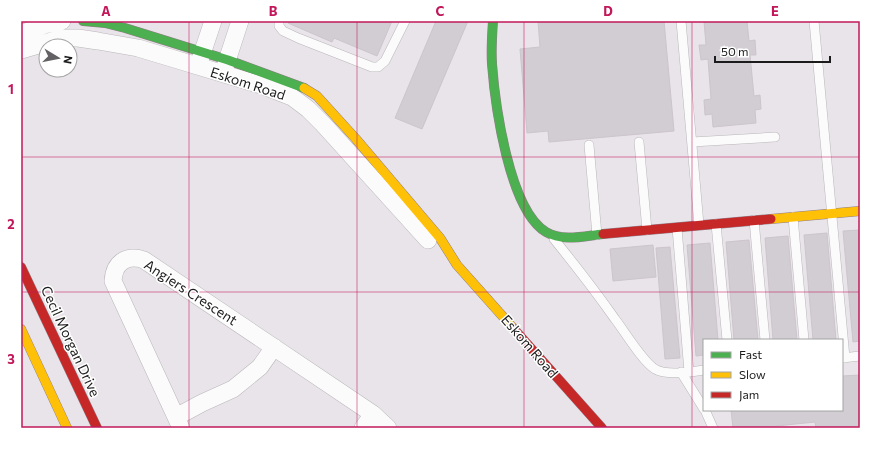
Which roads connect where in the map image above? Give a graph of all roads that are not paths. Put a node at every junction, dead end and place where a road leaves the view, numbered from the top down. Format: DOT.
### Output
graph roads {
  1 [pos="62,21"];
  2 [pos="83,21"];
  3 [pos="213,21"];
  4 [pos="240,21"];
  5 [pos="279,21"];
  6 [pos="405,21"];
  7 [pos="493,21"];
  8 [pos="681,21"];
  9 [pos="814,21"];
  10 [pos="21,34"];
  11 [pos="21,50"];
  12 [pos="200,60"];
  13 [pos="226,67"];
  14 [pos="776,137"];
  15 [pos="639,142"];
  16 [pos="692,142"];
  17 [pos="589,145"];
  18 [pos="860,211"];
  19 [pos="833,213"];
  20 [pos="793,217"];
  21 [pos="754,220"];
  22 [pos="716,224"];
  23 [pos="699,225"];
  24 [pos="677,228"];
  25 [pos="647,230"];
  26 [pos="549,233"];
  27 [pos="597,235"];
  28 [pos="458,265"];
  29 [pos="21,267"];
  30 [pos="21,329"];
  31 [pos="726,339"];
  32 [pos="765,339"];
  33 [pos="804,339"];
  34 [pos="843,339"];
  35 [pos="843,345"];
  36 [pos="274,347"];
  37 [pos="860,356"];
  38 [pos="844,358"];
  39 [pos="703,370"];
  40 [pos="685,372"];
  41 [pos="703,407"];
  42 [pos="705,411"];
  43 [pos="373,414"];
  44 [pos="179,422"];
  45 [pos="67,428"];
  46 [pos="96,428"];
  47 [pos="363,428"];
  48 [pos="388,428"];
  49 [pos="602,428"];
  50 [pos="713,428"];
  1 -- 10 [label="street"];
  2 -- 12 [label="street, Eskom Road"];
  3 -- 12 [label="street"];
  4 -- 13 [label="street"];
  5 -- 6 [label="lane"];
  7 -- 26 [label="street"];
  8 -- 16 [label="lane"];
  9 -- 19 [label="lane"];
  11 -- 12 [label="street, Eskom Road"];
  12 -- 13 [label="street, Eskom Road"];
  13 -- 28 [label="street, Eskom Road"];
  14 -- 16 [label="lane"];
  15 -- 25 [label="lane"];
  16 -- 23 [label="lane"];
  17 -- 27 [label="lane"];
  18 -- 19 [label="street"];
  19 -- 20 [label="street"];
  19 -- 34 [label="lane"];
  20 -- 21 [label="street"];
  20 -- 33 [label="lane"];
  21 -- 22 [label="street"];
  21 -- 32 [label="lane"];
  22 -- 23 [label="street"];
  22 -- 31 [label="lane"];
  23 -- 24 [label="street"];
  24 -- 25 [label="street"];
  24 -- 40 [label="lane"];
  25 -- 27 [label="street"];
  26 -- 27 [label="street"];
  26 -- 40 [label="lane"];
  28 -- 49 [label="street, Eskom Road"];
  29 -- 46 [label="street, Cecil Morgan Drive"];
  30 -- 45 [label="street"];
  35 -- 38 [label="lane"];
  36 -- 43 [label="street, Angiers Crescent"];
  36 -- 44 [label="street"];
  36 -- 44 [label="street, Angiers Crescent"];
  37 -- 38 [label="lane"];
  39 -- 40 [label="lane"];
  40 -- 41 [label="lane"];
  42 -- 50 [label="lane"];
  43 -- 47 [label="street"];
  43 -- 48 [label="street, Angiers Crescent"];
}
